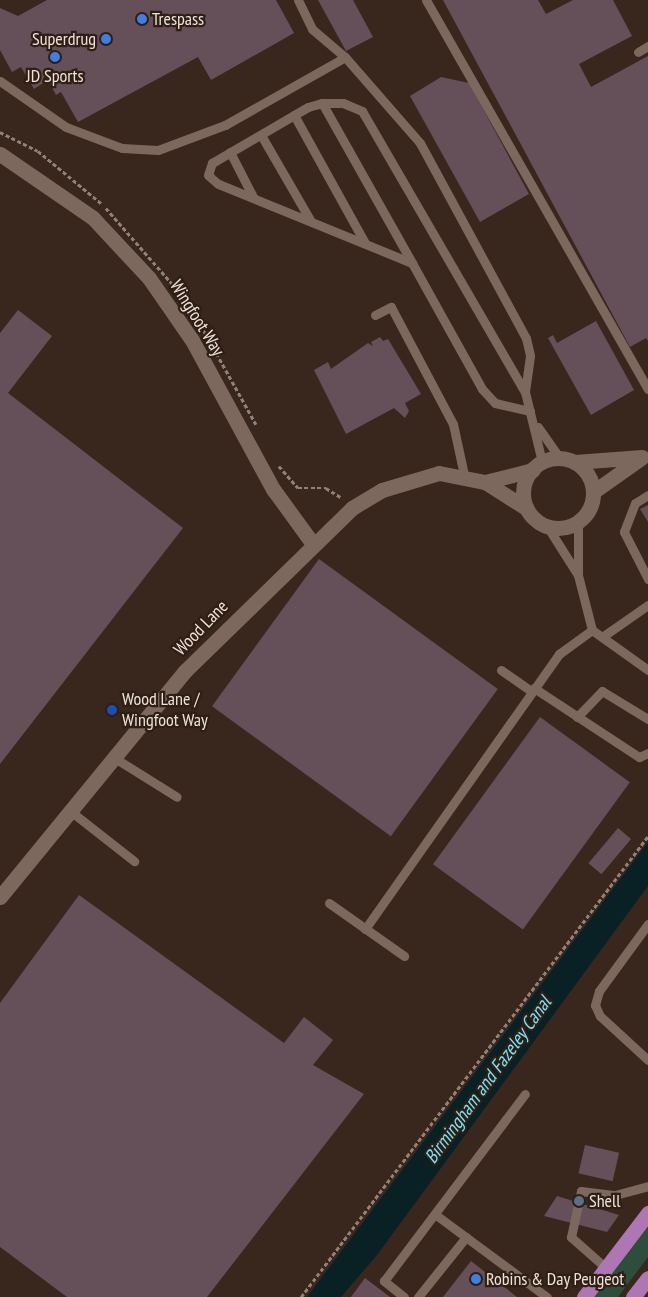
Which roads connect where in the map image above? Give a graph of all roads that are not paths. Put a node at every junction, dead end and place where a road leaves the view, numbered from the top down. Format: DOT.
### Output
graph roads {
  1 [pos="298,0"];
  2 [pos="426,0"];
  3 [pos="648,46"];
  4 [pos="638,52"];
  5 [pos="345,57"];
  6 [pos="0,81"];
  7 [pos="322,103"];
  8 [pos="294,115"];
  9 [pos="260,135"];
  10 [pos="230,152"];
  11 [pos="0,154"];
  12 [pos="253,197"];
  13 [pos="310,220"];
  14 [pos="365,243"];
  15 [pos="412,263"];
  16 [pos="375,315"];
  17 [pos="648,389"];
  18 [pos="525,392"];
  19 [pos="530,411"];
  20 [pos="536,425"];
  21 [pos="645,455"];
  22 [pos="567,460"];
  23 [pos="538,466"];
  24 [pos="464,475"];
  25 [pos="485,482"];
  26 [pos="593,492"];
  27 [pos="648,495"];
  28 [pos="526,508"];
  29 [pos="578,522"];
  30 [pos="547,526"];
  31 [pos="313,544"];
  32 [pos="578,575"];
  33 [pos="648,579"];
  34 [pos="648,605"];
  35 [pos="592,630"];
  36 [pos="602,637"];
  37 [pos="501,670"];
  38 [pos="648,670"];
  39 [pos="533,690"];
  40 [pos="577,717"];
  41 [pos="648,719"];
  42 [pos="648,753"];
  43 [pos="113,757"];
  44 [pos="177,797"];
  45 [pos="69,810"];
  46 [pos="134,861"];
  47 [pos="0,897"];
  48 [pos="329,903"];
  49 [pos="648,924"];
  50 [pos="365,929"];
  51 [pos="404,956"];
  52 [pos="648,1060"];
  53 [pos="525,1094"];
  54 [pos="648,1186"];
  55 [pos="648,1213"];
  56 [pos="436,1215"];
  57 [pos="466,1237"];
  58 [pos="606,1268"];
  59 [pos="648,1278"];
  60 [pos="542,1296"];
  61 [pos="404,1297"];
  62 [pos="418,1297"];
  63 [pos="584,1297"];
  64 [pos="633,1297"];
  1 -- 5 [label="lane"];
  2 -- 17 [label="lane"];
  3 -- 4 [label="lane"];
  5 -- 6 [label="lane"];
  5 -- 18 [label="lane"];
  7 -- 8 [label="lane"];
  7 -- 15 [label="lane"];
  7 -- 18 [label="lane"];
  8 -- 9 [label="lane"];
  8 -- 14 [label="lane"];
  9 -- 10 [label="lane"];
  9 -- 13 [label="lane"];
  10 -- 12 [label="lane"];
  10 -- 12 [label="lane"];
  11 -- 31 [label="street, Wingfoot Way"];
  12 -- 13 [label="lane"];
  13 -- 14 [label="lane"];
  14 -- 15 [label="lane"];
  15 -- 19 [label="lane"];
  16 -- 24 [label="lane"];
  18 -- 19 [label="lane"];
  19 -- 20 [label="lane"];
  20 -- 22 [label="lane"];
  20 -- 23 [label="lane"];
  21 -- 22 [label="street"];
  21 -- 26 [label="street"];
  22 -- 23 [label="street"];
  22 -- 26 [label="street"];
  23 -- 25 [label="street"];
  23 -- 28 [label="street"];
  24 -- 25 [label="street, Wood Lane"];
  24 -- 31 [label="street, Wood Lane"];
  25 -- 28 [label="street, Wood Lane"];
  26 -- 29 [label="street"];
  27 -- 33 [label="lane"];
  28 -- 30 [label="street"];
  29 -- 30 [label="street"];
  29 -- 32 [label="lane"];
  30 -- 32 [label="lane"];
  31 -- 43 [label="street, Wood Lane"];
  32 -- 35 [label="lane"];
  34 -- 36 [label="lane"];
  35 -- 36 [label="lane"];
  35 -- 39 [label="lane"];
  36 -- 38 [label="lane"];
  37 -- 39 [label="lane"];
  39 -- 40 [label="lane"];
  39 -- 50 [label="lane"];
  40 -- 41 [label="lane"];
  40 -- 42 [label="lane"];
  43 -- 44 [label="lane"];
  43 -- 45 [label="street, Wood Lane"];
  45 -- 46 [label="lane"];
  45 -- 47 [label="street, Wood Lane"];
  48 -- 50 [label="lane"];
  49 -- 52 [label="lane"];
  50 -- 51 [label="lane"];
  53 -- 56 [label="lane"];
  54 -- 58 [label="lane"];
  55 -- 58 [label="highway"];
  56 -- 57 [label="lane"];
  56 -- 61 [label="lane"];
  57 -- 60 [label="lane"];
  57 -- 62 [label="lane"];
  58 -- 63 [label="highway"];
  59 -- 64 [label="highway"];
}
